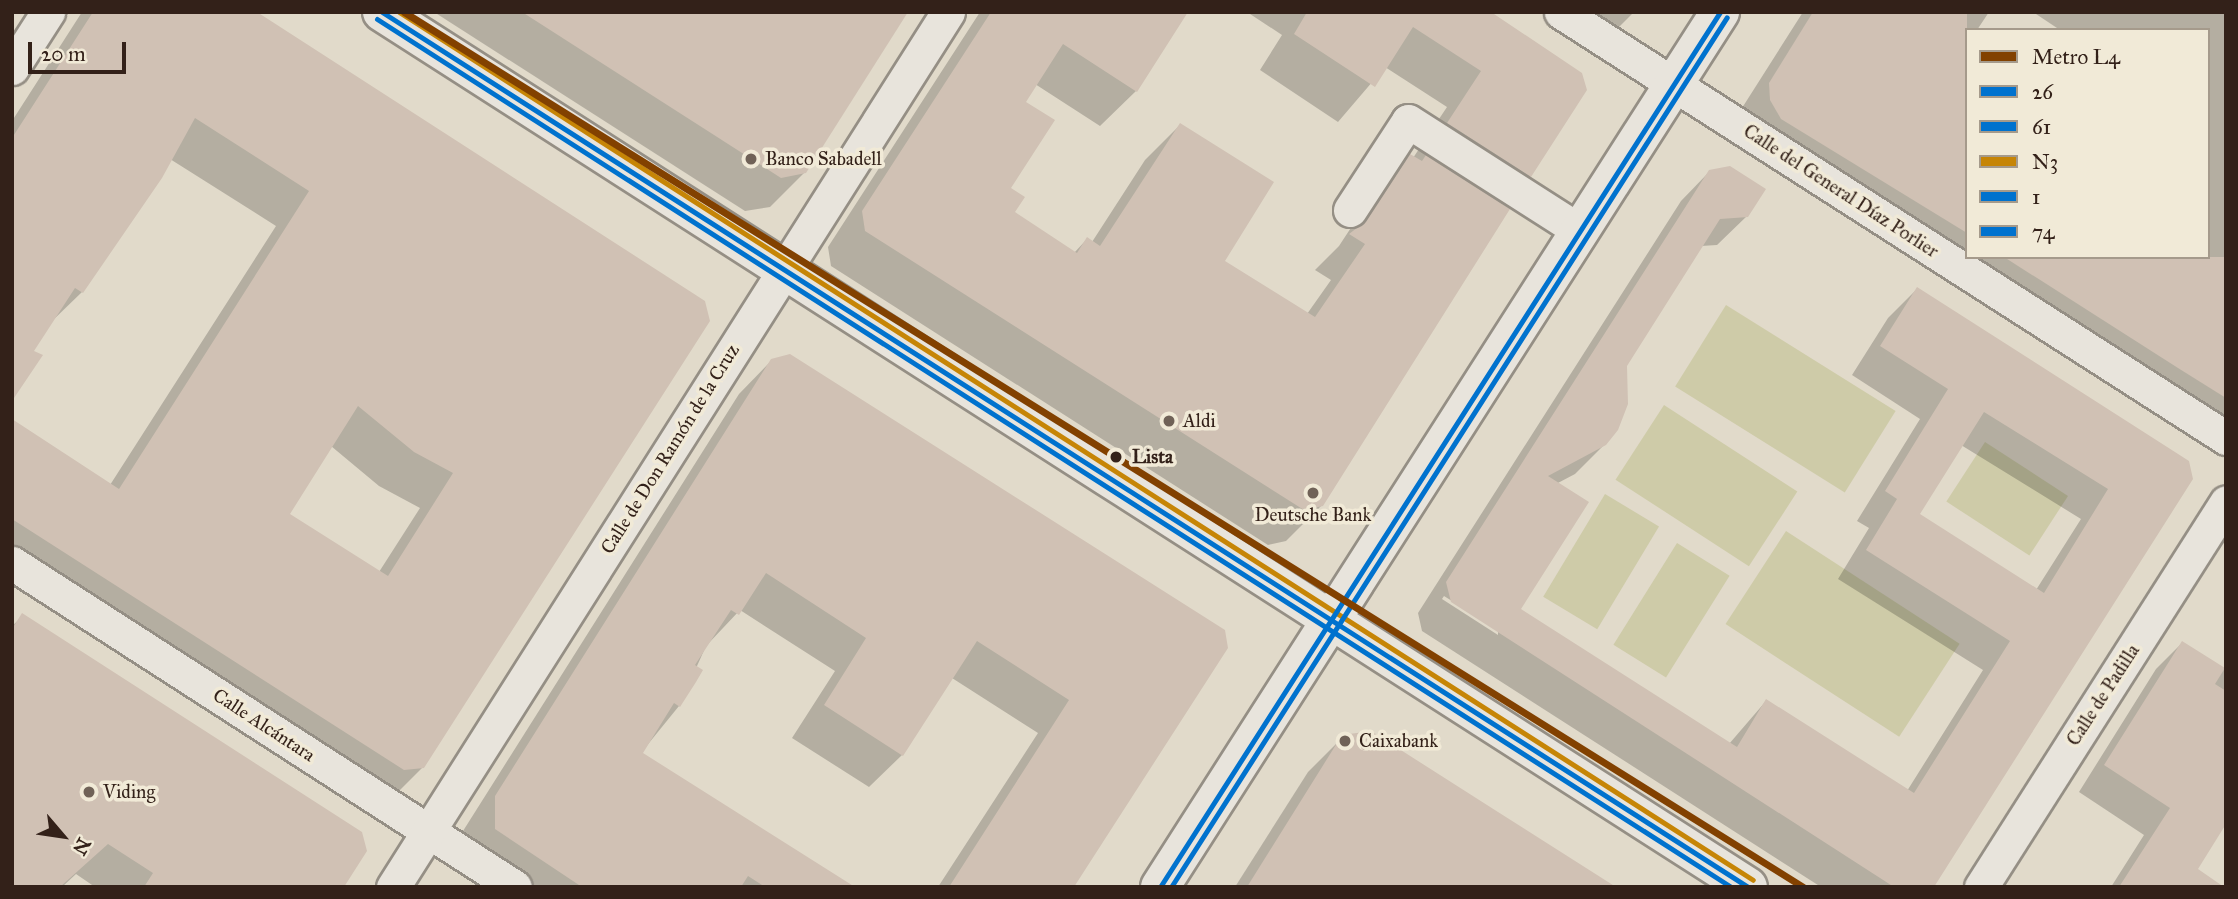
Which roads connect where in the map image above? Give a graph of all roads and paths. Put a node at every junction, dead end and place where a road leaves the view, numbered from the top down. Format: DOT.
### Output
graph roads {
  1 [pos="48,12"];
  2 [pos="382,12"];
  3 [pos="948,12"];
  4 [pos="1562,12"];
  5 [pos="1720,12"];
  6 [pos="12,68"];
  7 [pos="1674,84"];
  8 [pos="1350,210"];
  9 [pos="1580,231"];
  10 [pos="784,270"];
  11 [pos="2226,438"];
  12 [pos="2226,503"];
  13 [pos="12,563"];
  14 [pos="1331,620"];
  15 [pos="429,831"];
  16 [pos="393,887"];
  17 [pos="515,887"];
  18 [pos="1160,887"];
  19 [pos="1748,887"];
  20 [pos="1981,887"];
  1 -- 6 [label="street"];
  2 -- 10 [label="street"];
  3 -- 10 [label="street, Calle de Don Ramón de la Cruz"];
  4 -- 7 [label="street, Calle del General Díaz Porlier"];
  5 -- 7 [label="street"];
  7 -- 9 [label="street"];
  7 -- 11 [label="street, Calle del General Díaz Porlier"];
  8 -- 9 [label="street"];
  9 -- 14 [label="street"];
  10 -- 14 [label="street"];
  10 -- 15 [label="street, Calle de Don Ramón de la Cruz"];
  12 -- 20 [label="street, Calle de Padilla"];
  13 -- 15 [label="street, Calle Alcántara"];
  14 -- 18 [label="street"];
  14 -- 19 [label="street"];
  15 -- 16 [label="street, Calle de Don Ramón de la Cruz"];
  15 -- 17 [label="street, Calle Alcántara"];
}
